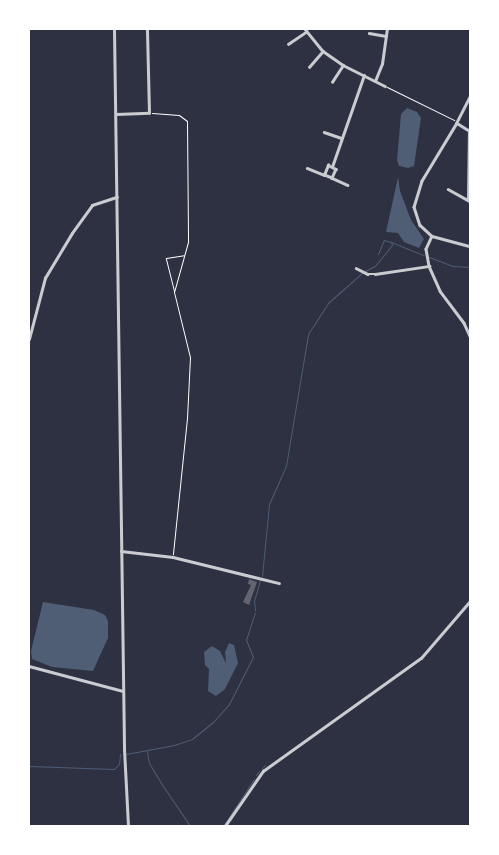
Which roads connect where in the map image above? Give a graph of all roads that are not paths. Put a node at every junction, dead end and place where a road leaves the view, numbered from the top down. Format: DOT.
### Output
graph roads {
  1 [pos="114,29"];
  2 [pos="147,29"];
  3 [pos="387,29"];
  4 [pos="306,30"];
  5 [pos="369,33"];
  6 [pos="386,36"];
  7 [pos="288,44"];
  8 [pos="323,51"];
  9 [pos="343,65"];
  10 [pos="309,67"];
  11 [pos="364,75"];
  12 [pos="375,81"];
  13 [pos="332,82"];
  14 [pos="385,86"];
  15 [pos="470,97"];
  16 [pos="116,114"];
  17 [pos="457,123"];
  18 [pos="470,131"];
  19 [pos="324,132"];
  20 [pos="341,138"];
  21 [pos="332,167"];
  22 [pos="306,168"];
  23 [pos="324,175"];
  24 [pos="332,178"];
  25 [pos="348,185"];
  26 [pos="448,189"];
  27 [pos="118,197"];
  28 [pos="469,201"];
  29 [pos="432,236"];
  30 [pos="470,246"];
  31 [pos="429,266"];
  32 [pos="356,268"];
  33 [pos="470,336"];
  34 [pos="29,339"];
  35 [pos="121,551"];
  36 [pos="279,583"];
  37 [pos="470,601"];
  38 [pos="29,666"];
  39 [pos="123,691"];
  40 [pos="128,826"];
  41 [pos="225,826"];
  1 -- 16 [label="street"];
  2 -- 16 [label="street"];
  3 -- 6 [label="street"];
  4 -- 7 [label="street"];
  4 -- 8 [label="street"];
  5 -- 6 [label="street"];
  6 -- 12 [label="street"];
  8 -- 9 [label="street"];
  8 -- 10 [label="street"];
  9 -- 11 [label="street"];
  9 -- 13 [label="street"];
  11 -- 12 [label="street"];
  11 -- 20 [label="street"];
  12 -- 14 [label="street"];
  15 -- 17 [label="street"];
  16 -- 27 [label="street"];
  17 -- 18 [label="street"];
  17 -- 29 [label="street"];
  18 -- 28 [label="street"];
  19 -- 20 [label="street"];
  20 -- 21 [label="street"];
  21 -- 23 [label="street"];
  21 -- 24 [label="street"];
  22 -- 23 [label="street"];
  23 -- 24 [label="street"];
  24 -- 25 [label="street"];
  26 -- 28 [label="street"];
  27 -- 34 [label="street"];
  27 -- 35 [label="street"];
  29 -- 30 [label="street"];
  29 -- 31 [label="street"];
  31 -- 32 [label="street"];
  31 -- 33 [label="street"];
  35 -- 36 [label="street"];
  35 -- 39 [label="street"];
  37 -- 41 [label="street"];
  38 -- 39 [label="street"];
  39 -- 40 [label="street"];
}
